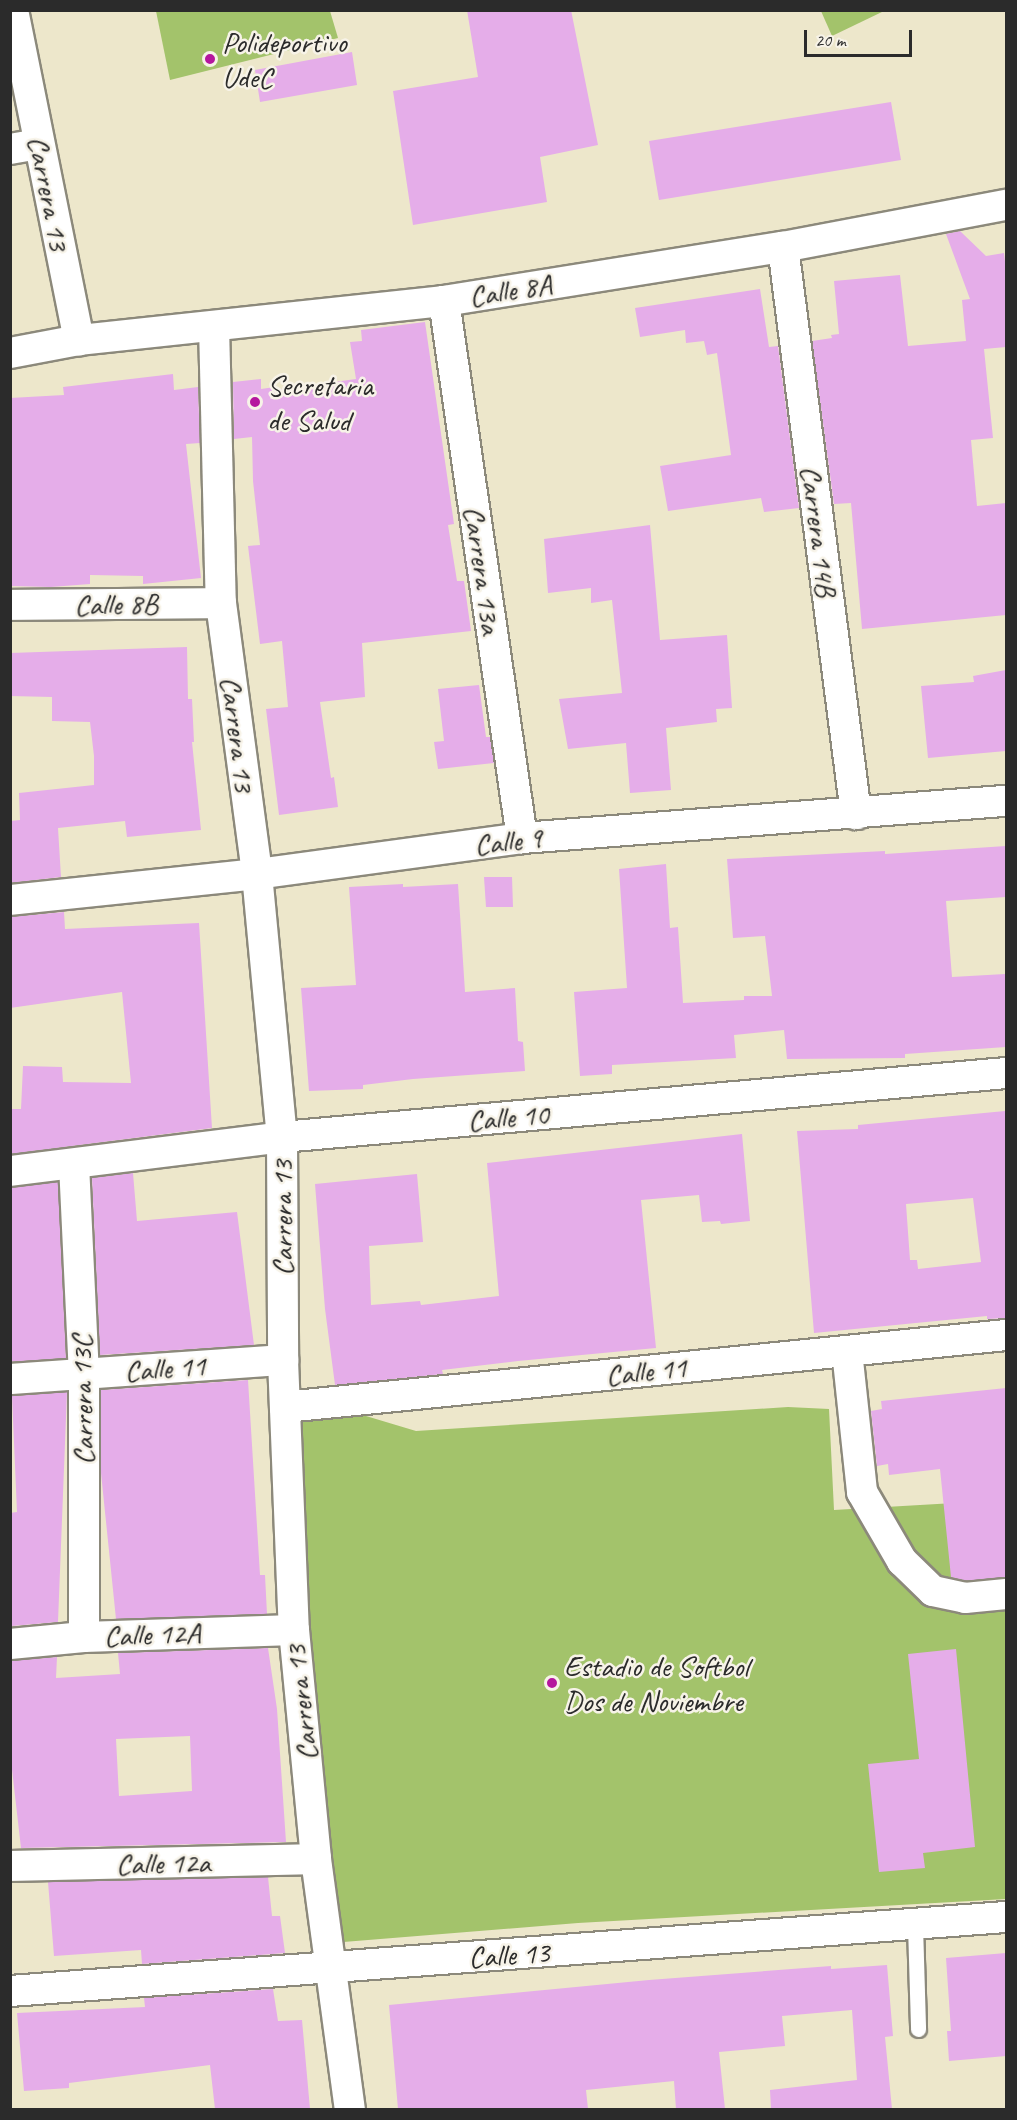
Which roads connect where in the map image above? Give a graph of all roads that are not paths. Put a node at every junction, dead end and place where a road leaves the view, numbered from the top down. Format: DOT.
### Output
graph roads {
  1 [pos="13,10"];
  2 [pos="39,144"];
  3 [pos="10,149"];
  4 [pos="1006,205"];
  5 [pos="783,247"];
  6 [pos="444,301"];
  7 [pos="214,326"];
  8 [pos="79,340"];
  9 [pos="10,353"];
  10 [pos="221,603"];
  11 [pos="10,605"];
  12 [pos="1006,801"];
  13 [pos="856,814"];
  14 [pos="522,838"];
  15 [pos="257,874"];
  16 [pos="10,900"];
  17 [pos="1006,1073"];
  18 [pos="282,1137"];
  19 [pos="74,1164"];
  20 [pos="10,1171"];
  21 [pos="1006,1335"];
  22 [pos="847,1351"];
  23 [pos="283,1360"];
  24 [pos="84,1374"];
  25 [pos="10,1379"];
  26 [pos="285,1407"];
  27 [pos="1006,1594"];
  28 [pos="294,1630"];
  29 [pos="84,1637"];
  30 [pos="10,1644"];
  31 [pos="316,1859"];
  32 [pos="10,1866"];
  33 [pos="1006,1917"];
  34 [pos="915,1925"];
  35 [pos="331,1968"];
  36 [pos="10,1991"];
  37 [pos="918,2029"];
  38 [pos="350,2109"];
  1 -- 2 [label="street, Carrera 13"];
  2 -- 3 [label="street"];
  2 -- 8 [label="street, Carrera 13"];
  4 -- 5 [label="street, Calle 8A"];
  5 -- 6 [label="street, Calle 8A"];
  5 -- 13 [label="street, Carrera 14B"];
  6 -- 7 [label="street, Calle 8A"];
  6 -- 14 [label="street, Carrera 13a"];
  7 -- 8 [label="street, Calle 8A"];
  7 -- 10 [label="street, Carrera 13"];
  8 -- 9 [label="street, Calle 8A"];
  10 -- 11 [label="street, Calle 8B"];
  10 -- 15 [label="street, Carrera 13"];
  12 -- 13 [label="street, Calle 9"];
  13 -- 14 [label="street, Calle 9"];
  14 -- 15 [label="street, Calle 9"];
  15 -- 16 [label="street, Calle 9"];
  15 -- 18 [label="street, Carrera 13"];
  17 -- 18 [label="street, Calle 10"];
  18 -- 19 [label="street, Calle 10"];
  18 -- 23 [label="street, Carrera 13"];
  19 -- 20 [label="street, Calle 10"];
  19 -- 24 [label="street, Carrera 13C"];
  21 -- 22 [label="street, Calle 11"];
  22 -- 26 [label="street, Calle 11"];
  22 -- 27 [label="street"];
  23 -- 24 [label="street, Calle 11"];
  23 -- 26 [label="street, Carrera 13"];
  24 -- 25 [label="street, Calle 11"];
  24 -- 29 [label="street, Carrera 13C"];
  26 -- 28 [label="street, Carrera 13"];
  28 -- 29 [label="street, Calle 12A"];
  28 -- 31 [label="street, Carrera 13"];
  29 -- 30 [label="street, Calle 12A"];
  31 -- 32 [label="street, Calle 12a"];
  31 -- 35 [label="street, Carrera 13"];
  33 -- 34 [label="street, Calle 13"];
  34 -- 35 [label="street, Calle 13"];
  34 -- 37 [label="lane"];
  35 -- 36 [label="street, Calle 13"];
  35 -- 38 [label="street, Carrera 13"];
}
